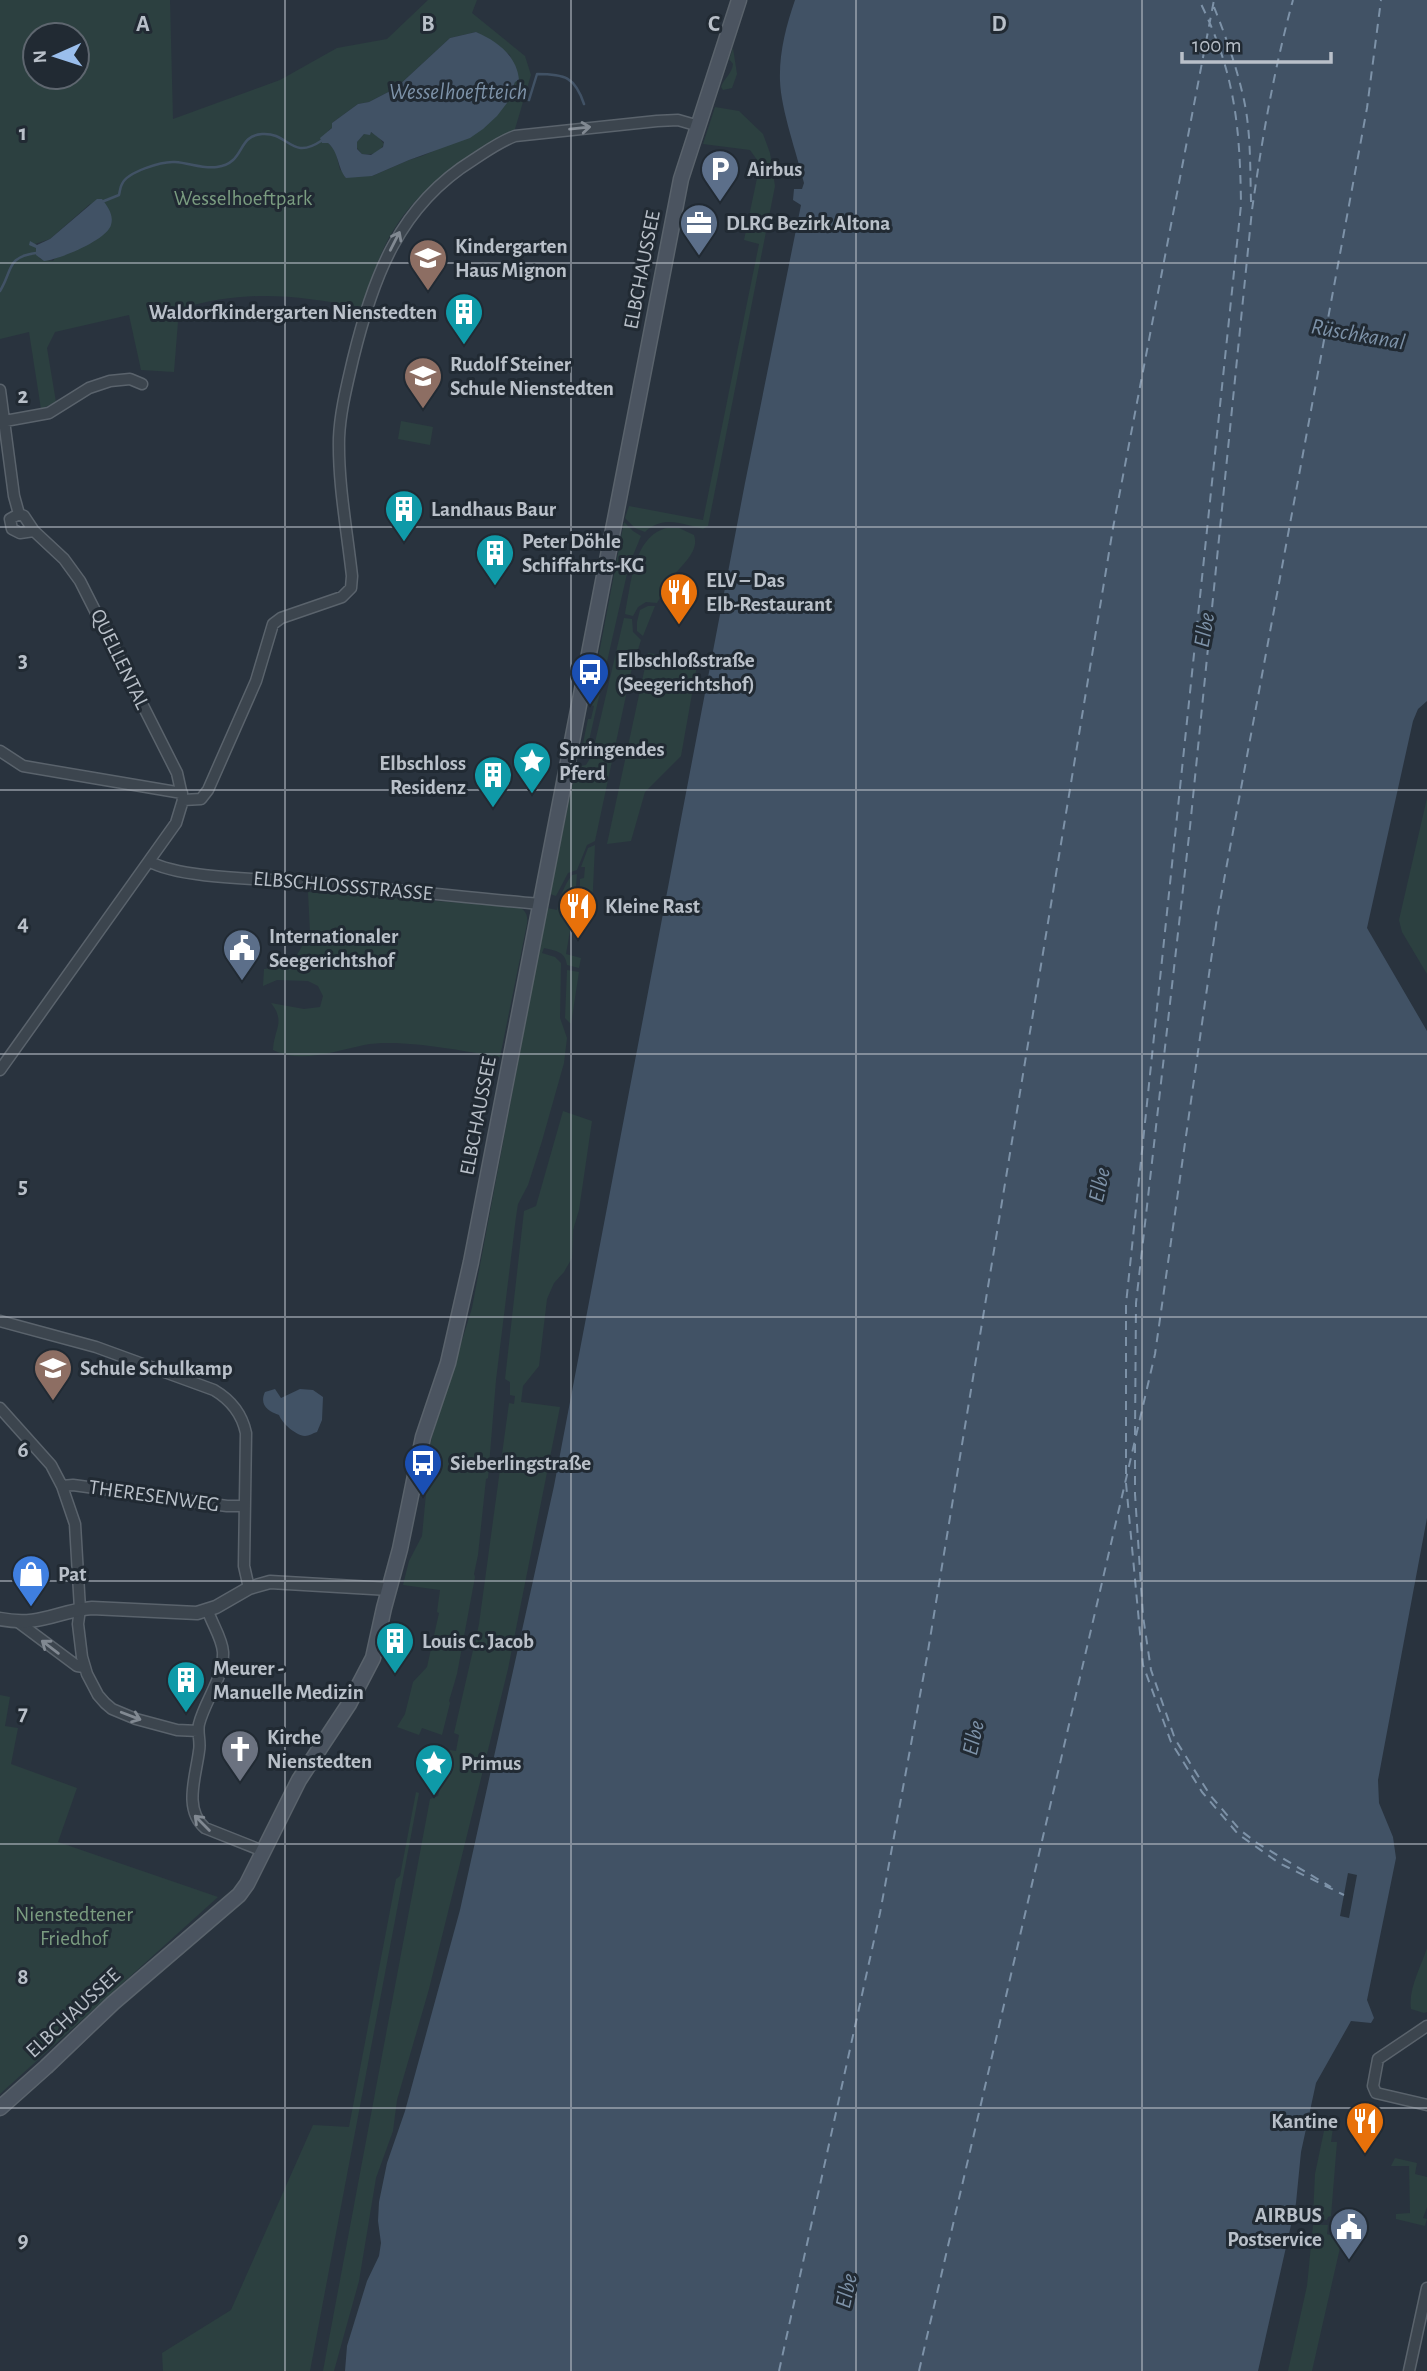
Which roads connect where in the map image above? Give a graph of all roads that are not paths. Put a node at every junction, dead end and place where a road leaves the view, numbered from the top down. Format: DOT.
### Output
graph roads {
  1 [pos="739,0"];
  2 [pos="699,126"];
  3 [pos="142,384"];
  4 [pos="0,390"];
  5 [pos="5,421"];
  6 [pos="19,514"];
  7 [pos="34,531"];
  8 [pos="0,751"];
  9 [pos="182,796"];
  10 [pos="149,861"];
  11 [pos="539,904"];
  12 [pos="0,1069"];
  13 [pos="0,1321"];
  14 [pos="0,1408"];
  15 [pos="62,1486"];
  16 [pos="246,1506"];
  17 [pos="249,1588"];
  18 [pos="389,1589"];
  19 [pos="80,1609"];
  20 [pos="208,1611"];
  21 [pos="0,1619"];
  22 [pos="18,1622"];
  23 [pos="84,1667"];
  24 [pos="198,1731"];
  25 [pos="263,1851"];
  26 [pos="1427,2026"];
  27 [pos="1427,2105"];
  28 [pos="0,2108"];
  29 [pos="1427,2288"];
  30 [pos="1424,2317"];
  31 [pos="1409,2371"];
  1 -- 2 [label="main road, ELBCHAUSSEE"];
  9 -- 2 [label="street, one-way"];
  2 -- 11 [label="main road, ELBCHAUSSEE"];
  3 -- 5 [label="street"];
  4 -- 5 [label="street, QUELLENTAL"];
  5 -- 6 [label="street, QUELLENTAL"];
  6 -- 7 [label="street, QUELLENTAL"];
  6 -- 7 [label="street, QUELLENTAL"];
  7 -- 9 [label="street, QUELLENTAL"];
  8 -- 9 [label="street"];
  9 -- 10 [label="street"];
  10 -- 11 [label="street, ELBSCHLOSSSTRASSE"];
  10 -- 12 [label="street"];
  11 -- 18 [label="main road, ELBCHAUSSEE"];
  13 -- 16 [label="street"];
  14 -- 15 [label="street"];
  15 -- 16 [label="street, THERESENWEG"];
  15 -- 19 [label="street"];
  16 -- 17 [label="street"];
  17 -- 18 [label="street"];
  17 -- 20 [label="street"];
  18 -- 25 [label="main road, ELBCHAUSSEE"];
  19 -- 20 [label="street"];
  19 -- 22 [label="street"];
  19 -- 23 [label="street"];
  20 -- 24 [label="street"];
  21 -- 22 [label="street"];
  23 -- 22 [label="street, one-way"];
  23 -- 24 [label="street, one-way"];
  25 -- 24 [label="street, one-way"];
  25 -- 28 [label="main road, ELBCHAUSSEE"];
  26 -- 27 [label="street"];
  29 -- 30 [label="street"];
  30 -- 31 [label="street"];
}
